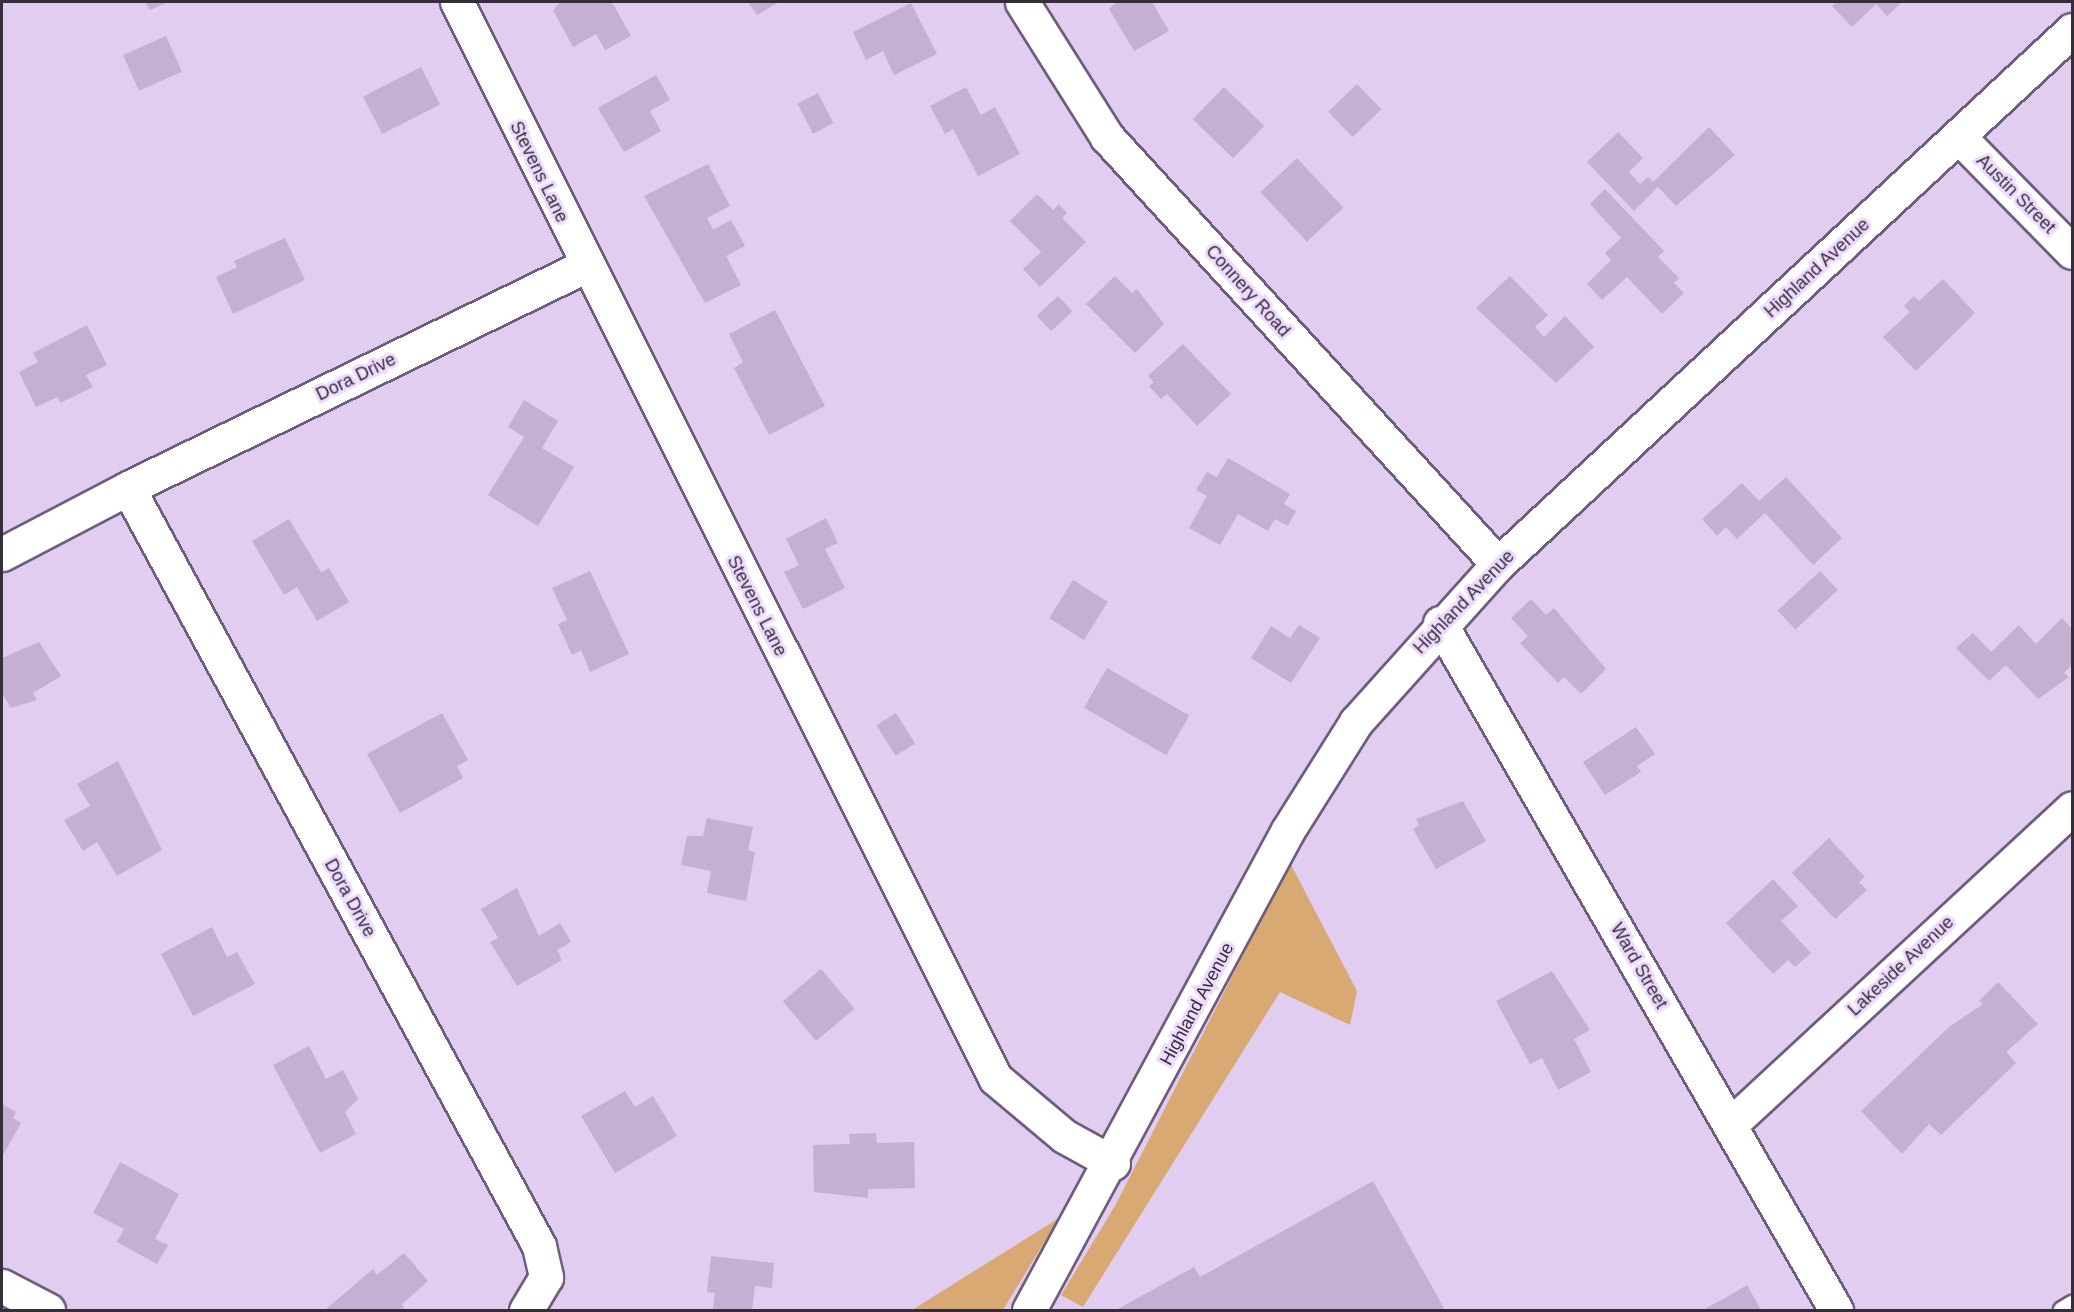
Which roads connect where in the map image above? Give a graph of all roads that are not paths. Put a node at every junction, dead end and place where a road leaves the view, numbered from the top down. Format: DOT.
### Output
graph roads {
  1 [pos="457,2"];
  2 [pos="1022,2"];
  3 [pos="2073,30"];
  4 [pos="1959,137"];
  5 [pos="2073,252"];
  6 [pos="585,266"];
  7 [pos="128,488"];
  8 [pos="2,554"];
  9 [pos="1498,564"];
  10 [pos="1440,623"];
  11 [pos="2073,808"];
  12 [pos="1730,1125"];
  13 [pos="1113,1163"];
  14 [pos="2,1286"];
  15 [pos="2073,1304"];
  16 [pos="48,1311"];
  17 [pos="526,1311"];
  18 [pos="1029,1311"];
  19 [pos="1836,1311"];
  20 [pos="2062,1311"];
  1 -- 6 [label="street, Stevens Lane"];
  2 -- 9 [label="street, Connery Road"];
  3 -- 4 [label="street, Highland Avenue"];
  4 -- 5 [label="street, Austin Street"];
  4 -- 9 [label="street, Highland Avenue"];
  6 -- 7 [label="street, Dora Drive"];
  6 -- 13 [label="street, Stevens Lane"];
  7 -- 8 [label="street, Dora Drive"];
  7 -- 17 [label="street, Dora Drive"];
  9 -- 10 [label="street, Highland Avenue"];
  10 -- 12 [label="street, Ward Street"];
  10 -- 13 [label="street, Highland Avenue"];
  11 -- 12 [label="street, Lakeside Avenue"];
  12 -- 19 [label="street, Ward Street"];
  13 -- 18 [label="street, Highland Avenue"];
  14 -- 16 [label="street"];
  15 -- 20 [label="lane"];
}
